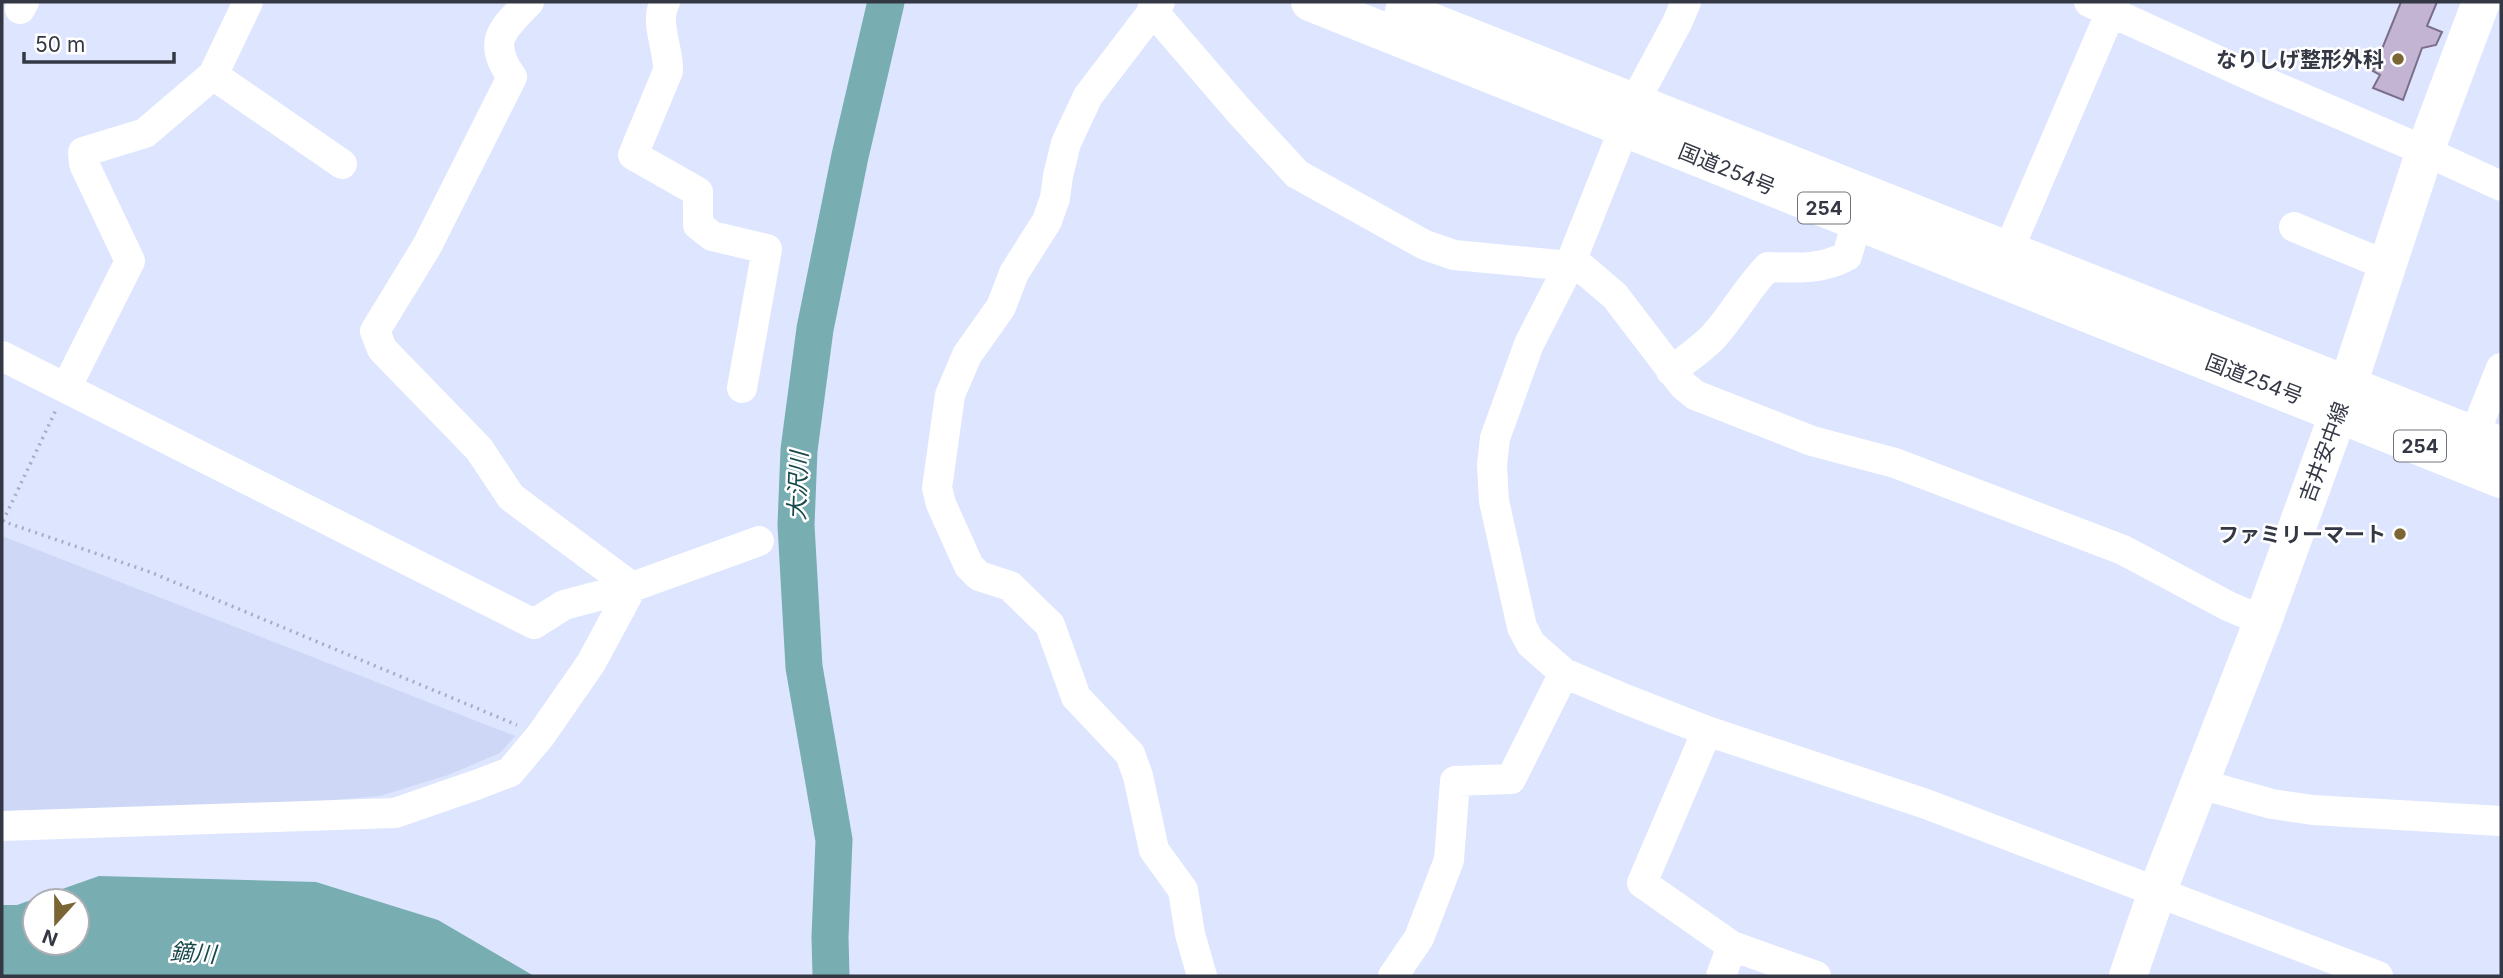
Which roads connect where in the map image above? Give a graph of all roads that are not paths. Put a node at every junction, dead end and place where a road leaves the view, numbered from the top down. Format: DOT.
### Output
graph roads {
  1 [pos="248,2"];
  2 [pos="529,2"];
  3 [pos="665,2"];
  4 [pos="1310,2"];
  5 [pos="1381,2"];
  6 [pos="1686,2"];
  7 [pos="2481,2"];
  8 [pos="1156,6"];
  9 [pos="2104,6"];
  10 [pos="213,75"];
  11 [pos="1630,114"];
  12 [pos="2425,151"];
  13 [pos="342,164"];
  14 [pos="2501,186"];
  15 [pos="1857,222"];
  16 [pos="2294,228"];
  17 [pos="2008,251"];
  18 [pos="1570,264"];
  19 [pos="2388,266"];
  20 [pos="2,356"];
  21 [pos="2501,368"];
  22 [pos="1671,371"];
  23 [pos="66,388"];
  24 [pos="742,388"];
  25 [pos="2343,399"];
  26 [pos="2488,440"];
  27 [pos="2501,479"];
  28 [pos="759,541"];
  29 [pos="632,587"];
  30 [pos="2263,621"];
  31 [pos="1564,673"];
  32 [pos="1707,731"];
  33 [pos="2200,784"];
  34 [pos="2501,821"];
  35 [pos="2,826"];
  36 [pos="2157,892"];
  37 [pos="1732,946"];
  38 [pos="1202,976"];
  39 [pos="1393,976"];
  40 [pos="1721,976"];
  41 [pos="1816,976"];
  42 [pos="2128,976"];
  43 [pos="2378,976"];
  1 -- 10 [label="street"];
  2 -- 29 [label="street"];
  3 -- 24 [label="street"];
  4 -- 11 [label="main road, 国道254号 / 254"];
  5 -- 11 [label="main road, 国道254号 / 254"];
  6 -- 11 [label="street"];
  7 -- 12 [label="main road, 吉井安中線"];
  8 -- 18 [label="street"];
  8 -- 38 [label="street"];
  9 -- 12 [label="street"];
  9 -- 17 [label="street"];
  10 -- 13 [label="street"];
  10 -- 23 [label="street"];
  11 -- 15 [label="main road, 国道254号 / 254"];
  11 -- 17 [label="main road, 国道254号 / 254"];
  11 -- 18 [label="street"];
  12 -- 14 [label="street"];
  12 -- 19 [label="main road, 吉井安中線"];
  15 -- 22 [label="street"];
  15 -- 25 [label="main road, 国道254号 / 254"];
  16 -- 19 [label="street"];
  17 -- 25 [label="main road, 国道254号 / 254"];
  18 -- 22 [label="street"];
  18 -- 31 [label="street"];
  19 -- 25 [label="main road, 吉井安中線"];
  20 -- 23 [label="street"];
  21 -- 26 [label="street"];
  22 -- 30 [label="street"];
  23 -- 29 [label="street"];
  25 -- 26 [label="main road, 254"];
  25 -- 27 [label="main road, 254"];
  25 -- 30 [label="main road, 吉井安中線"];
  28 -- 29 [label="street"];
  29 -- 35 [label="street"];
  30 -- 33 [label="main road, 吉井安中線"];
  31 -- 32 [label="street"];
  31 -- 39 [label="street"];
  32 -- 36 [label="street"];
  32 -- 37 [label="street"];
  33 -- 34 [label="street"];
  33 -- 36 [label="main road, 吉井安中線"];
  36 -- 42 [label="main road, 吉井安中線"];
  36 -- 43 [label="street"];
  37 -- 40 [label="street"];
  37 -- 41 [label="street"];
}
